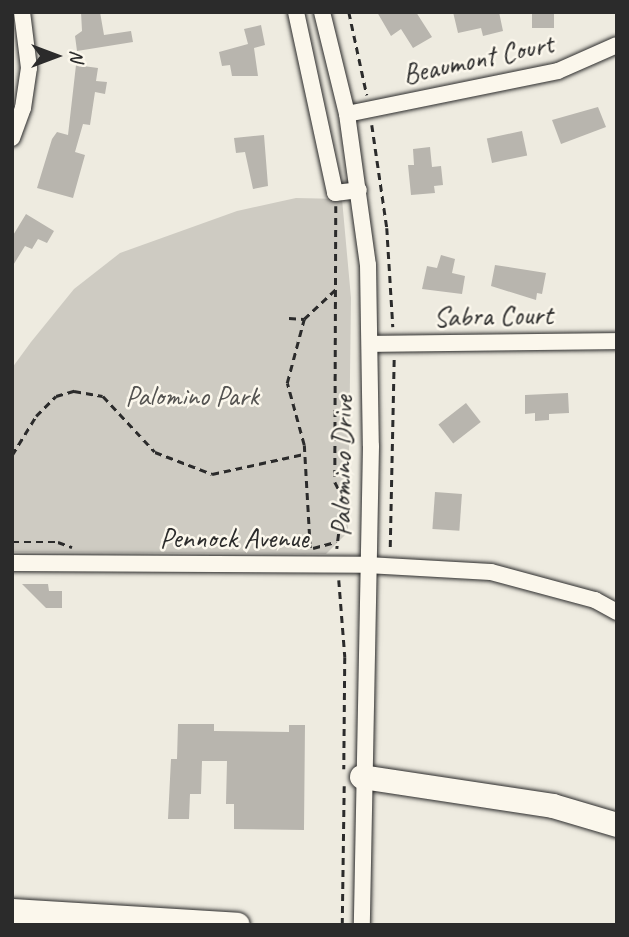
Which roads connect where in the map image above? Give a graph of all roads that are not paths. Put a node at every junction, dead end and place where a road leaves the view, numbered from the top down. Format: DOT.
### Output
graph roads {
  1 [pos="22,12"];
  2 [pos="296,12"];
  3 [pos="322,12"];
  4 [pos="617,45"];
  5 [pos="347,114"];
  6 [pos="12,138"];
  7 [pos="359,190"];
  8 [pos="617,341"];
  9 [pos="370,344"];
  10 [pos="12,564"];
  11 [pos="367,565"];
  12 [pos="617,612"];
  13 [pos="362,778"];
  14 [pos="617,825"];
  15 [pos="12,911"];
  16 [pos="237,925"];
  17 [pos="362,925"];
  1 -- 6 [label="street"];
  2 -- 7 [label="street"];
  3 -- 5 [label="street, Palomino Drive"];
  4 -- 5 [label="street, Beaumont Court"];
  5 -- 7 [label="street, Palomino Drive"];
  7 -- 9 [label="street, Palomino Drive"];
  8 -- 9 [label="street, Sabra Court"];
  9 -- 11 [label="street, Palomino Drive"];
  10 -- 11 [label="street, Pennock Avenue"];
  11 -- 12 [label="street, Pennock Avenue"];
  11 -- 13 [label="street, Palomino Drive"];
  13 -- 14 [label="highway"];
  13 -- 17 [label="street, Palomino Drive"];
  15 -- 16 [label="highway"];
}
